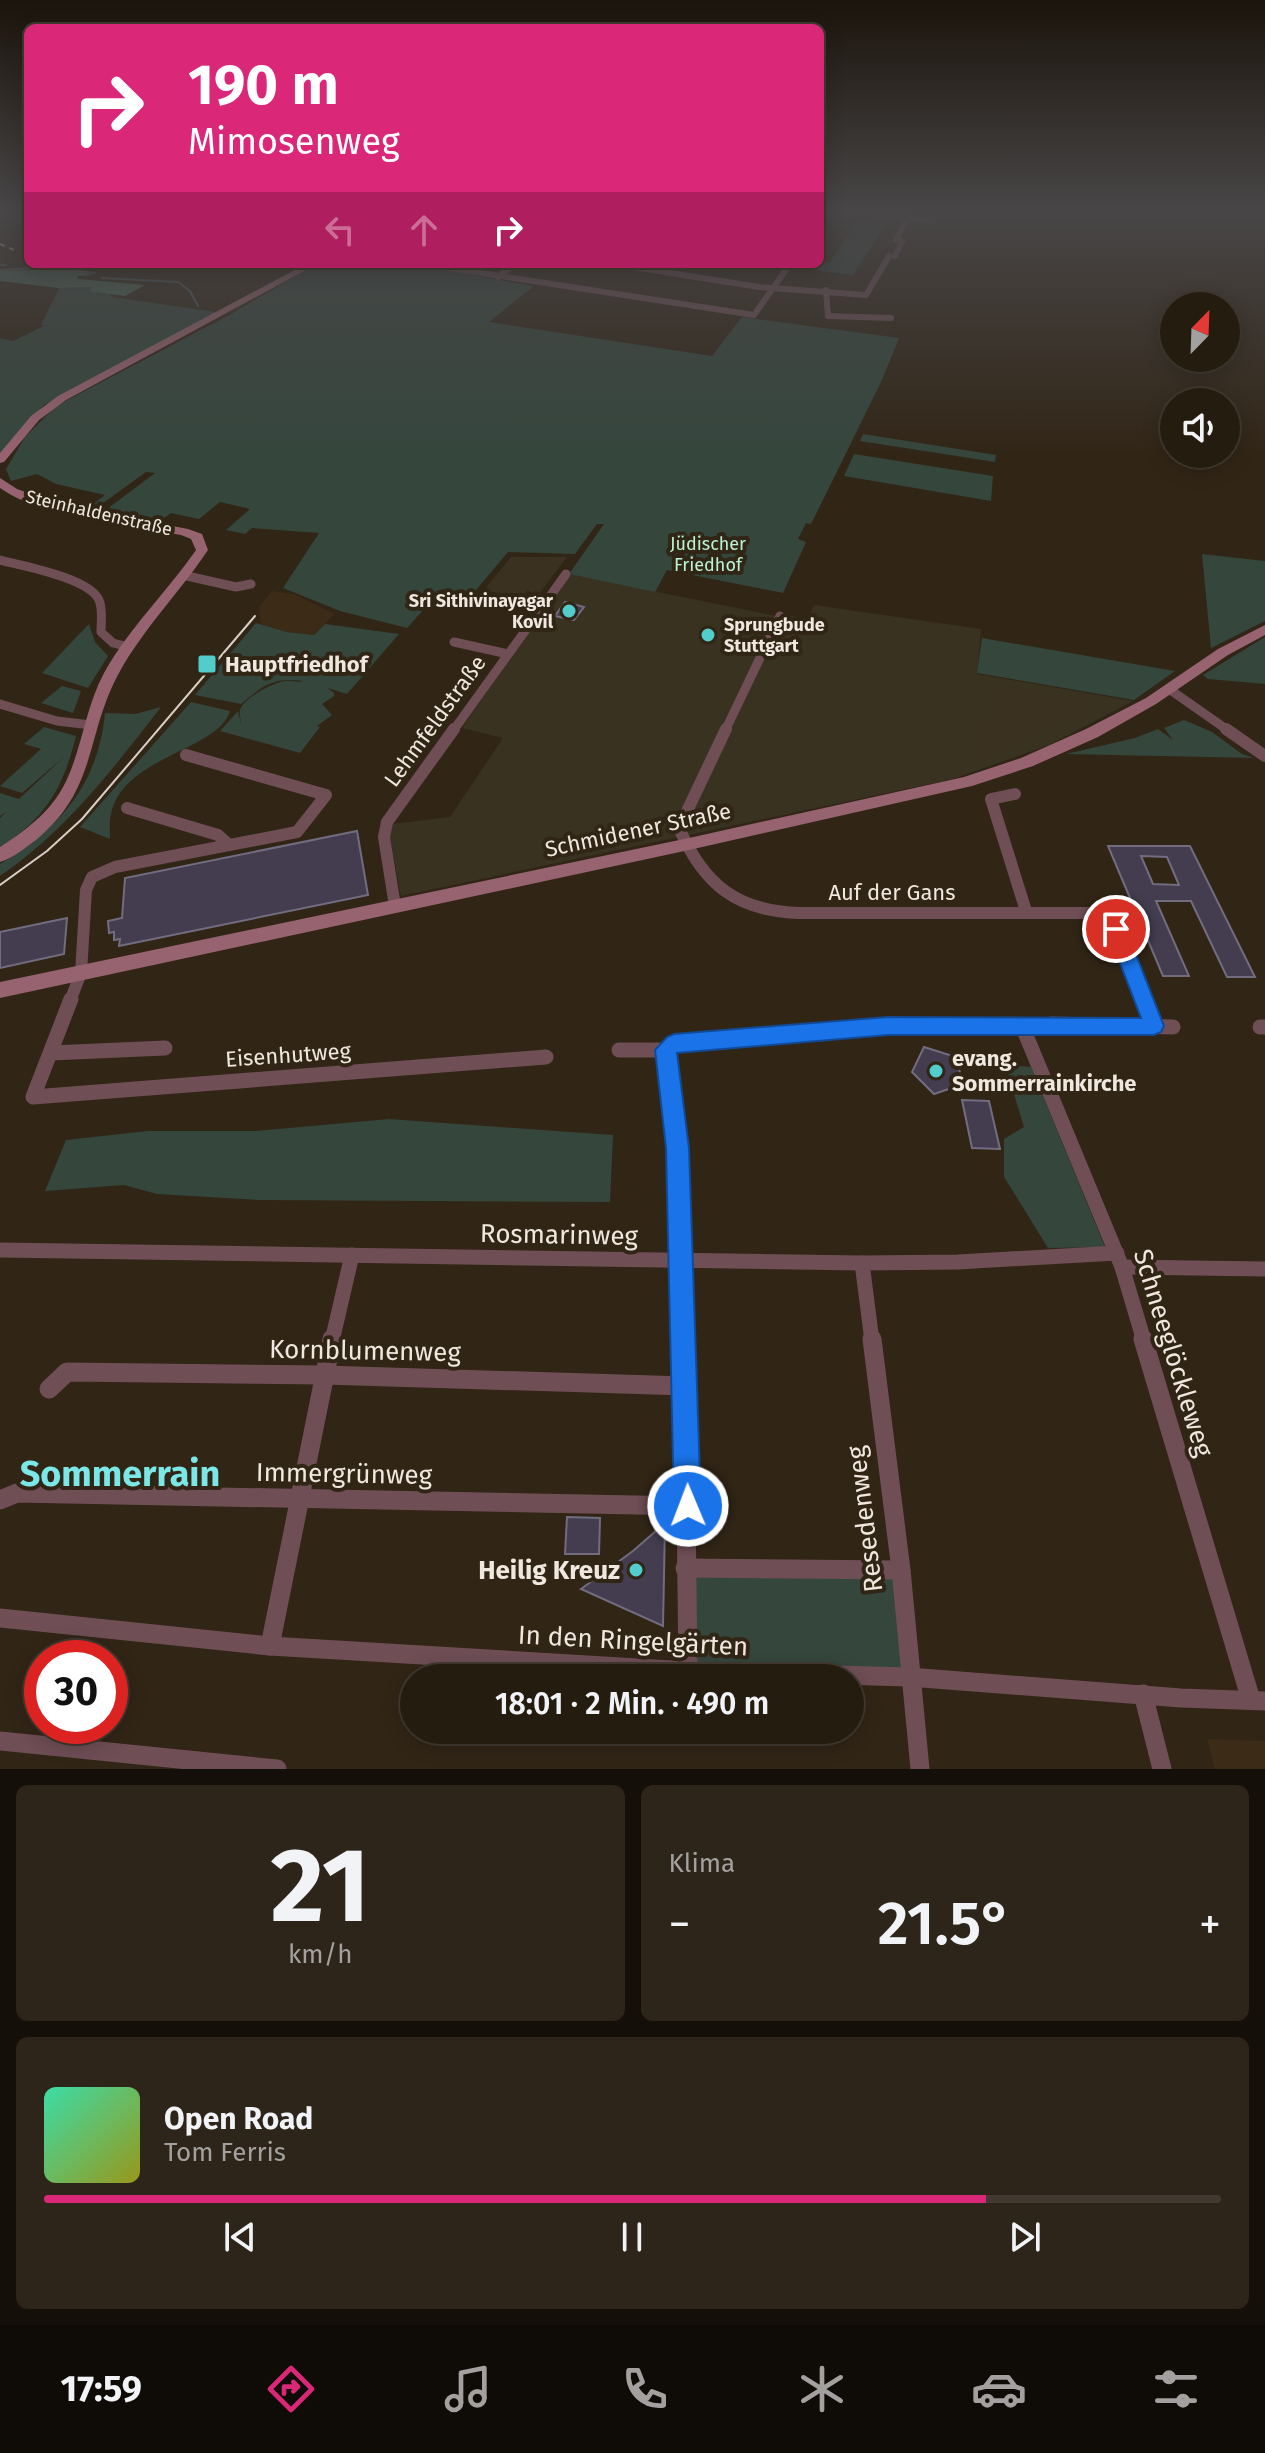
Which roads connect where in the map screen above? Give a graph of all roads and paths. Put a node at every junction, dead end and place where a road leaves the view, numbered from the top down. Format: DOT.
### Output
graph roads {
  1 [pos="258,294"];
  2 [pos="610,294"];
  3 [pos="769,294"];
  4 [pos="826,294"];
  5 [pos="891,318"];
  6 [pos="0,460"];
  7 [pos="0,482"];
  8 [pos="0,560"];
  9 [pos="566,574"];
  10 [pos="187,576"];
  11 [pos="251,584"];
  12 [pos="780,616"];
  13 [pos="1260,631"];
  14 [pos="454,642"];
  15 [pos="129,647"];
  16 [pos="508,654"];
  17 [pos="1169,689"];
  18 [pos="0,704"];
  19 [pos="91,725"];
  20 [pos="186,755"];
  21 [pos="1265,756"];
  22 [pos="1015,794"];
  23 [pos="127,808"];
  24 [pos="679,828"];
  25 [pos="689,844"];
  26 [pos="229,845"];
  27 [pos="655,851"];
  28 [pos="0,856"];
  29 [pos="395,906"];
  30 [pos="1026,911"];
  31 [pos="1124,913"];
  32 [pos="1116,929"];
  33 [pos="81,973"];
  34 [pos="0,990"];
  35 [pos="1154,1026"];
  36 [pos="1173,1027"];
  37 [pos="1023,1028"];
  38 [pos="165,1048"];
  39 [pos="619,1050"];
  40 [pos="666,1050"];
  41 [pos="51,1053"];
  42 [pos="546,1057"];
  43 [pos="0,1250"];
  44 [pos="352,1255"];
  45 [pos="1120,1260"];
  46 [pos="681,1262"];
  47 [pos="862,1263"];
  48 [pos="1265,1269"];
  49 [pos="324,1375"];
  50 [pos="686,1386"];
  51 [pos="49,1389"];
  52 [pos="299,1499"];
  53 [pos="0,1500"];
  54 [pos="688,1506"];
  55 [pos="685,1568"];
  56 [pos="901,1570"];
  57 [pos="0,1618"];
  58 [pos="270,1646"];
  59 [pos="571,1664"];
  60 [pos="688,1664"];
  61 [pos="864,1676"];
  62 [pos="909,1677"];
  63 [pos="1143,1694"];
  64 [pos="1258,1701"];
  65 [pos="0,1741"];
  66 [pos="277,1769"];
  67 [pos="920,1769"];
  68 [pos="1162,1769"];
  1 -- 6 [label="street"];
  2 -- 3 [label="street"];
  4 -- 5 [label="street"];
  7 -- 10 [label="street, Steinhaldenstraße"];
  8 -- 15 [label="street"];
  9 -- 16 [label="street, Lehmfeldstraße"];
  10 -- 11 [label="street"];
  10 -- 15 [label="street, Steinhaldenstraße"];
  12 -- 24 [label="street"];
  13 -- 17 [label="street, Schmidener Straße"];
  14 -- 16 [label="street"];
  15 -- 19 [label="street, Steinhaldenstraße"];
  16 -- 29 [label="street, Lehmfeldstraße"];
  17 -- 21 [label="street"];
  17 -- 25 [label="street, Schmidener Straße"];
  18 -- 19 [label="street"];
  19 -- 28 [label="street, Steinhaldenstraße"];
  20 -- 26 [label="street"];
  22 -- 30 [label="street"];
  23 -- 26 [label="street"];
  24 -- 25 [label="street, Auf der Gans"];
  24 -- 27 [label="street"];
  25 -- 27 [label="street, Schmidener Straße"];
  25 -- 30 [label="street, Auf der Gans"];
  26 -- 33 [label="street"];
  27 -- 29 [label="street, Schmidener Straße"];
  29 -- 33 [label="street, Schmidener Straße"];
  30 -- 31 [label="street, Auf der Gans"];
  32 -- 35 [label="street"];
  33 -- 34 [label="street, Schmidener Straße"];
  33 -- 41 [label="street"];
  35 -- 36 [label="street"];
  35 -- 37 [label="street"];
  37 -- 40 [label="street"];
  37 -- 45 [label="street, Schneeglöckleweg"];
  38 -- 41 [label="street"];
  39 -- 40 [label="street"];
  40 -- 46 [label="street"];
  41 -- 42 [label="street, Eisenhutweg"];
  43 -- 44 [label="street, Rosmarinweg"];
  44 -- 46 [label="street, Rosmarinweg"];
  44 -- 49 [label="street"];
  45 -- 47 [label="street, Rosmarinweg"];
  45 -- 48 [label="street, Rosmarinweg"];
  45 -- 64 [label="street, Schneeglöckleweg"];
  46 -- 47 [label="street, Rosmarinweg"];
  46 -- 50 [label="street"];
  47 -- 56 [label="street, Resedenweg"];
  49 -- 50 [label="street, Kornblumenweg"];
  49 -- 51 [label="street, Kornblumenweg"];
  49 -- 52 [label="street"];
  50 -- 54 [label="street"];
  52 -- 53 [label="street, Immergrünweg"];
  52 -- 54 [label="street, Immergrünweg"];
  52 -- 58 [label="street"];
  54 -- 55 [label="street"];
  55 -- 56 [label="street"];
  55 -- 60 [label="street"];
  56 -- 62 [label="street, Resedenweg"];
  57 -- 58 [label="street, In den Ringelgärten"];
  58 -- 59 [label="street, In den Ringelgärten"];
  61 -- 62 [label="street, In den Ringelgärten"];
  62 -- 63 [label="street, In den Ringelgärten"];
  62 -- 67 [label="street, Resedenweg"];
  63 -- 64 [label="street, In den Ringelgärten"];
  63 -- 68 [label="street"];
  65 -- 66 [label="street"];
}
